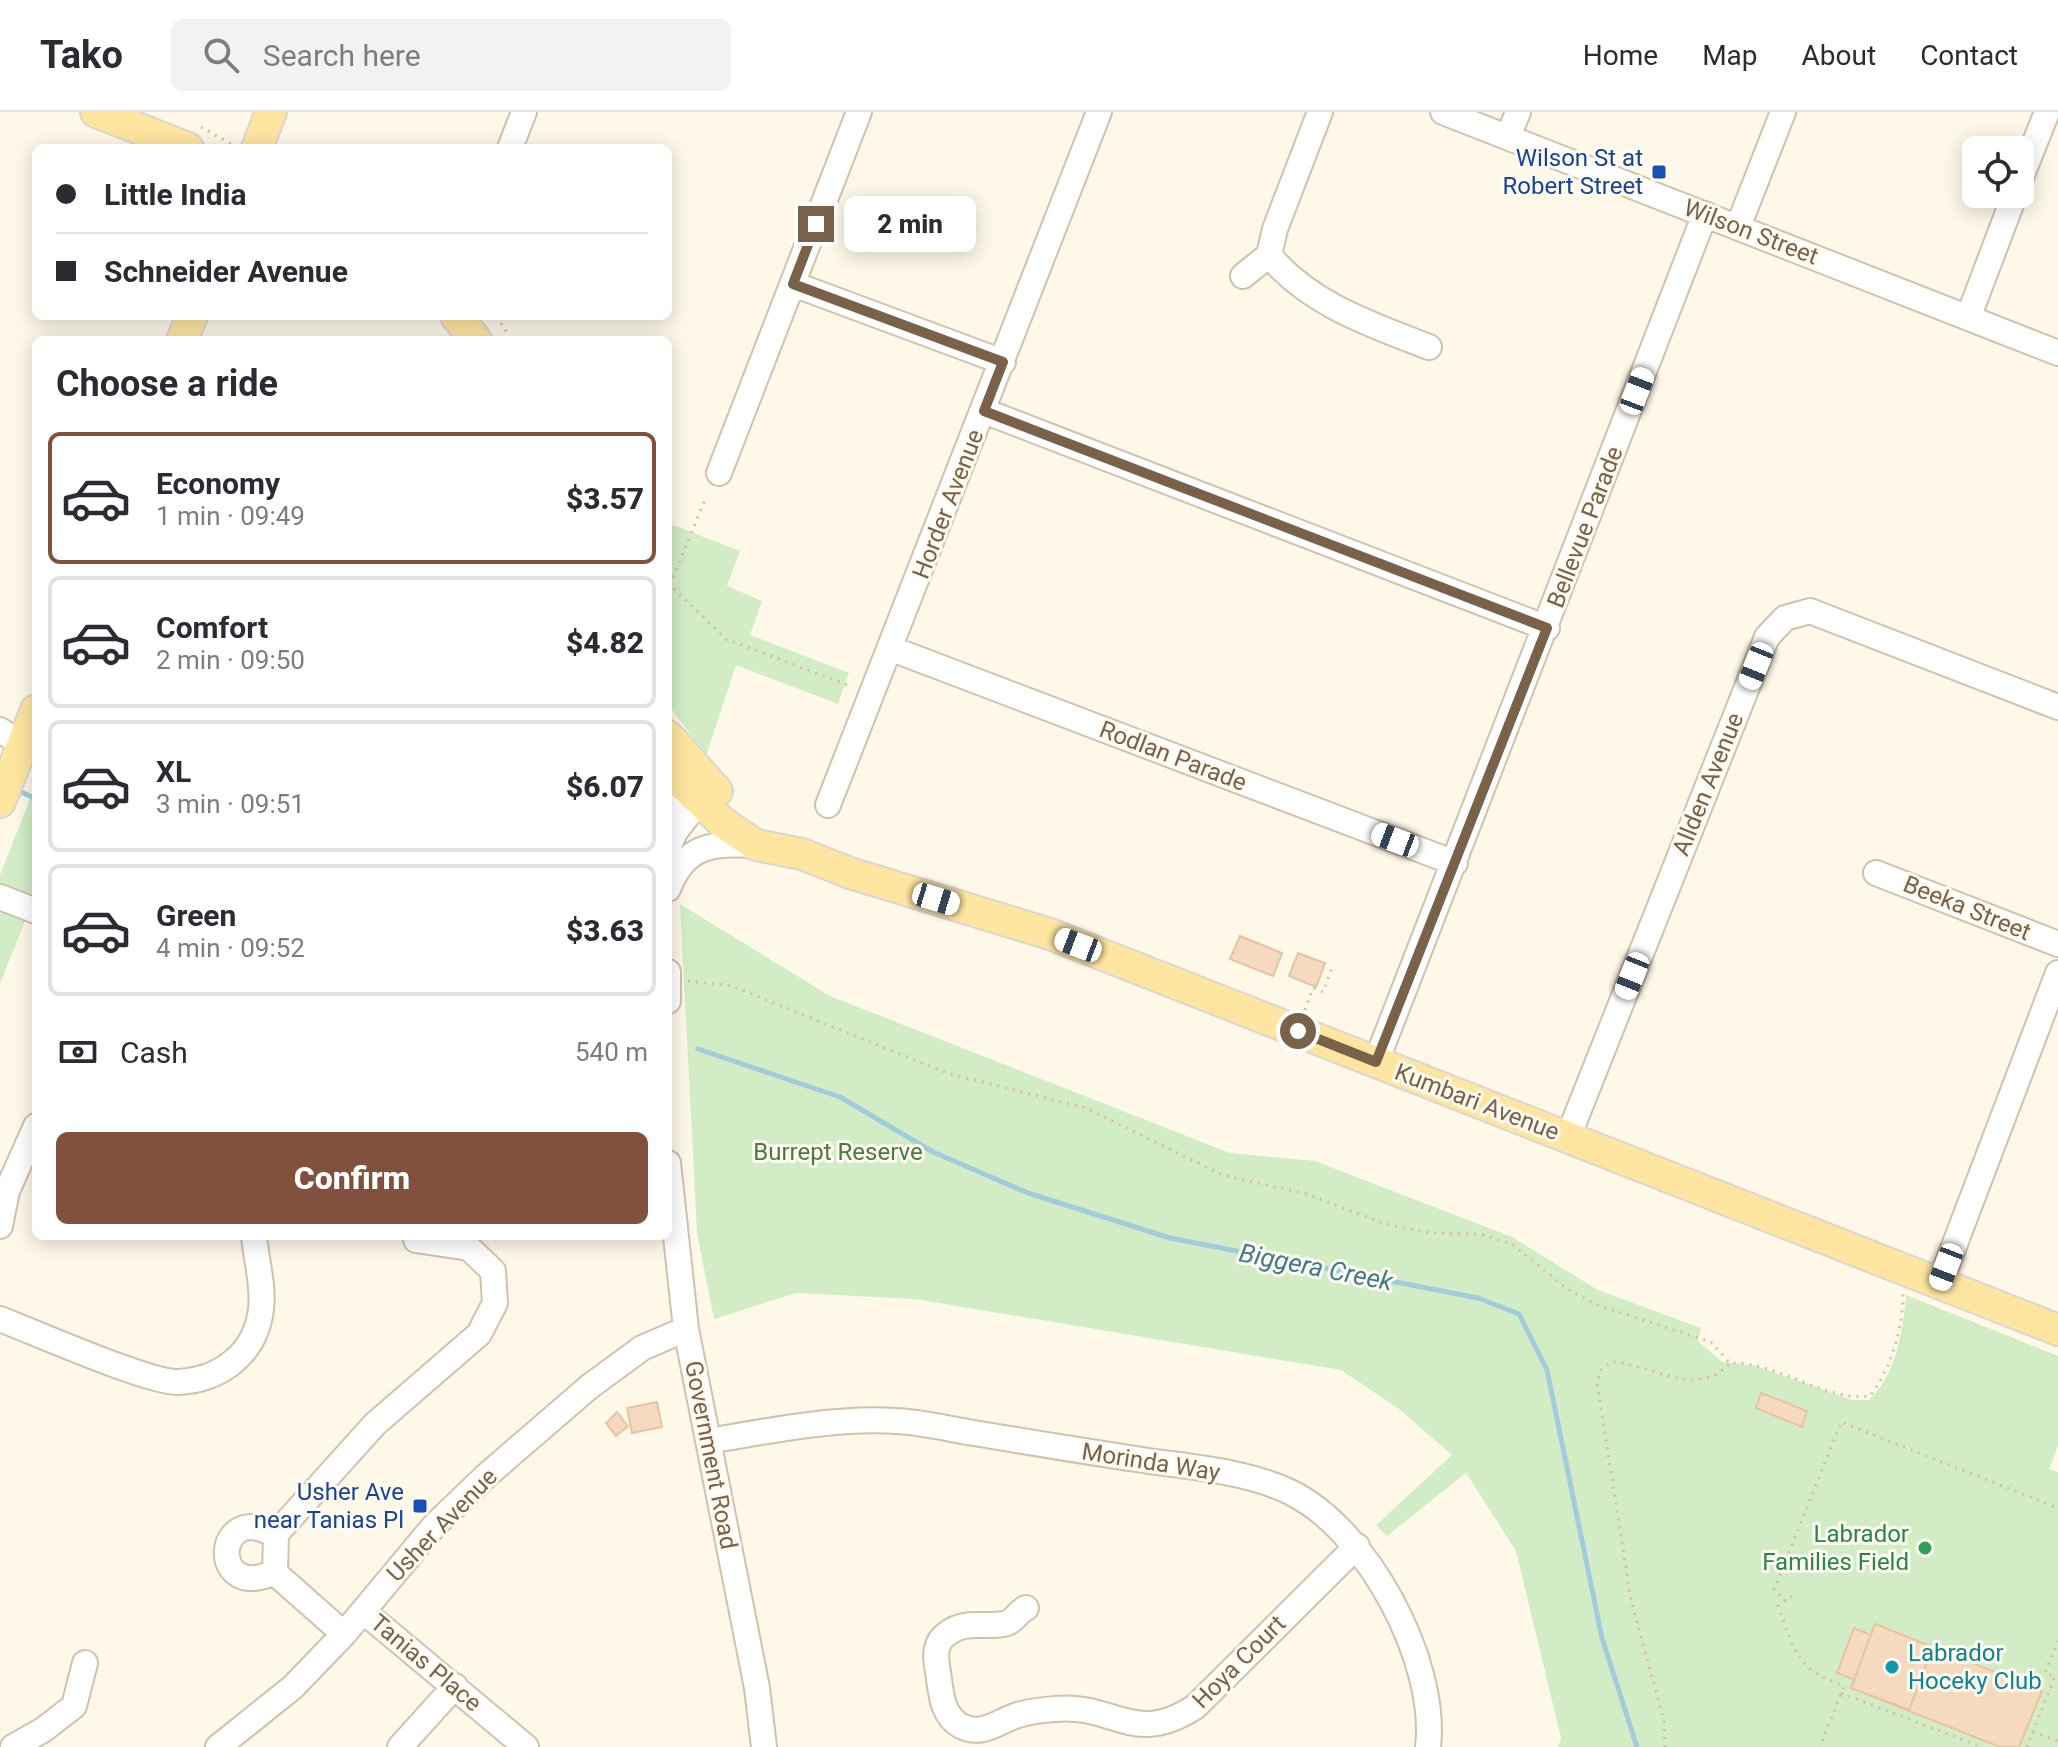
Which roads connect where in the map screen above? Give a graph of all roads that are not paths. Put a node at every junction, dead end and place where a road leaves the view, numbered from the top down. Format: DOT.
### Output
graph roads {
  1 [pos="96,112"];
  2 [pos="271,112"];
  3 [pos="524,112"];
  4 [pos="859,112"];
  5 [pos="1099,112"];
  6 [pos="1320,112"];
  7 [pos="1443,112"];
  8 [pos="1518,112"];
  9 [pos="1783,112"];
  10 [pos="2047,112"];
  11 [pos="1508,137"];
  12 [pos="178,144"];
  13 [pos="259,144"];
  14 [pos="512,144"];
  15 [pos="2034,145"];
  16 [pos="2010,208"];
  17 [pos="1705,214"];
  18 [pos="1738,227"];
  19 [pos="1269,255"];
  20 [pos="1243,276"];
  21 [pos="793,284"];
  22 [pos="1968,318"];
  23 [pos="459,320"];
  24 [pos="473,336"];
  25 [pos="1429,347"];
  26 [pos="2058,353"];
  27 [pos="1003,362"];
  28 [pos="984,411"];
  29 [pos="719,473"];
  30 [pos="1547,628"];
  31 [pos="892,649"];
  32 [pos="2058,707"];
  33 [pos="32,714"];
  34 [pos="11,737"];
  35 [pos="672,746"];
  36 [pos="688,787"];
  37 [pos="5,789"];
  38 [pos="828,805"];
  39 [pos="672,839"];
  40 [pos="756,845"];
  41 [pos="802,854"];
  42 [pos="1455,863"];
  43 [pos="1876,873"];
  44 [pos="672,878"];
  45 [pos="0,897"];
  46 [pos="32,909"];
  47 [pos="2058,944"];
  48 [pos="2058,973"];
  49 [pos="1376,1062"];
  50 [pos="32,1135"];
  51 [pos="1568,1137"];
  52 [pos="672,1200"];
  53 [pos="0,1226"];
  54 [pos="254,1240"];
  55 [pos="416,1240"];
  56 [pos="1940,1283"];
  57 [pos="0,1319"];
  58 [pos="686,1329"];
  59 [pos="2058,1330"];
  60 [pos="709,1441"];
  61 [pos="276,1534"];
  62 [pos="1357,1546"];
  63 [pos="275,1573"];
  64 [pos="1026,1608"];
  65 [pos="363,1611"];
  66 [pos="344,1634"];
  67 [pos="85,1663"];
  68 [pos="455,1686"];
  69 [pos="13,1747"];
  70 [pos="218,1747"];
  71 [pos="400,1747"];
  72 [pos="526,1747"];
  73 [pos="764,1747"];
  74 [pos="1428,1747"];
  1 -- 12 [label="main road"];
  2 -- 13 [label="main road"];
  3 -- 14 [label="street"];
  4 -- 21 [label="street"];
  5 -- 27 [label="street, Horder Avenue"];
  6 -- 19 [label="street"];
  7 -- 11 [label="street, Wilson Street"];
  8 -- 11 [label="street"];
  9 -- 18 [label="street"];
  10 -- 15 [label="street"];
  11 -- 17 [label="street, Wilson Street"];
  16 -- 22 [label="street"];
  17 -- 18 [label="street, Wilson Street"];
  17 -- 30 [label="street, Bellevue Parade"];
  18 -- 22 [label="street, Wilson Street"];
  19 -- 20 [label="street"];
  19 -- 25 [label="street"];
  21 -- 27 [label="street"];
  21 -- 29 [label="street"];
  22 -- 26 [label="street, Wilson Street"];
  23 -- 24 [label="main road"];
  27 -- 28 [label="street, Horder Avenue"];
  28 -- 30 [label="street"];
  28 -- 31 [label="street, Horder Avenue"];
  30 -- 42 [label="street, Bellevue Parade"];
  31 -- 38 [label="street, Horder Avenue"];
  31 -- 42 [label="street, Rodlan Parade"];
  32 -- 51 [label="street, Allden Avenue"];
  33 -- 34 [label="main road"];
  34 -- 37 [label="main road"];
  35 -- 36 [label="main road"];
  36 -- 39 [label="street"];
  36 -- 40 [label="main road, Kumbari Avenue"];
  36 -- 41 [label="main road, Kumbari Avenue"];
  40 -- 41 [label="main road, Kumbari Avenue"];
  40 -- 44 [label="street"];
  41 -- 49 [label="main road, Kumbari Avenue"];
  42 -- 49 [label="street, Bellevue Parade"];
  43 -- 47 [label="street, Beeka Street"];
  45 -- 46 [label="street"];
  48 -- 56 [label="street"];
  49 -- 51 [label="main road, Kumbari Avenue"];
  50 -- 53 [label="street"];
  51 -- 56 [label="main road, Kumbari Avenue"];
  52 -- 58 [label="street, Government Road"];
  54 -- 57 [label="street"];
  55 -- 61 [label="street"];
  56 -- 59 [label="main road, Kumbari Avenue"];
  58 -- 60 [label="street, Government Road"];
  58 -- 65 [label="street, Usher Avenue"];
  60 -- 62 [label="street, Morinda Way"];
  60 -- 73 [label="street, Government Road"];
  61 -- 63 [label="street"];
  61 -- 63 [label="street"];
  62 -- 64 [label="street, Hoya Court"];
  62 -- 74 [label="street, Morinda Way"];
  63 -- 66 [label="street"];
  65 -- 66 [label="street, Usher Avenue"];
  65 -- 68 [label="street, Tanias Place"];
  66 -- 70 [label="street, Usher Avenue"];
  67 -- 69 [label="street"];
  68 -- 71 [label="street"];
  68 -- 72 [label="street, Tanias Place"];
}
